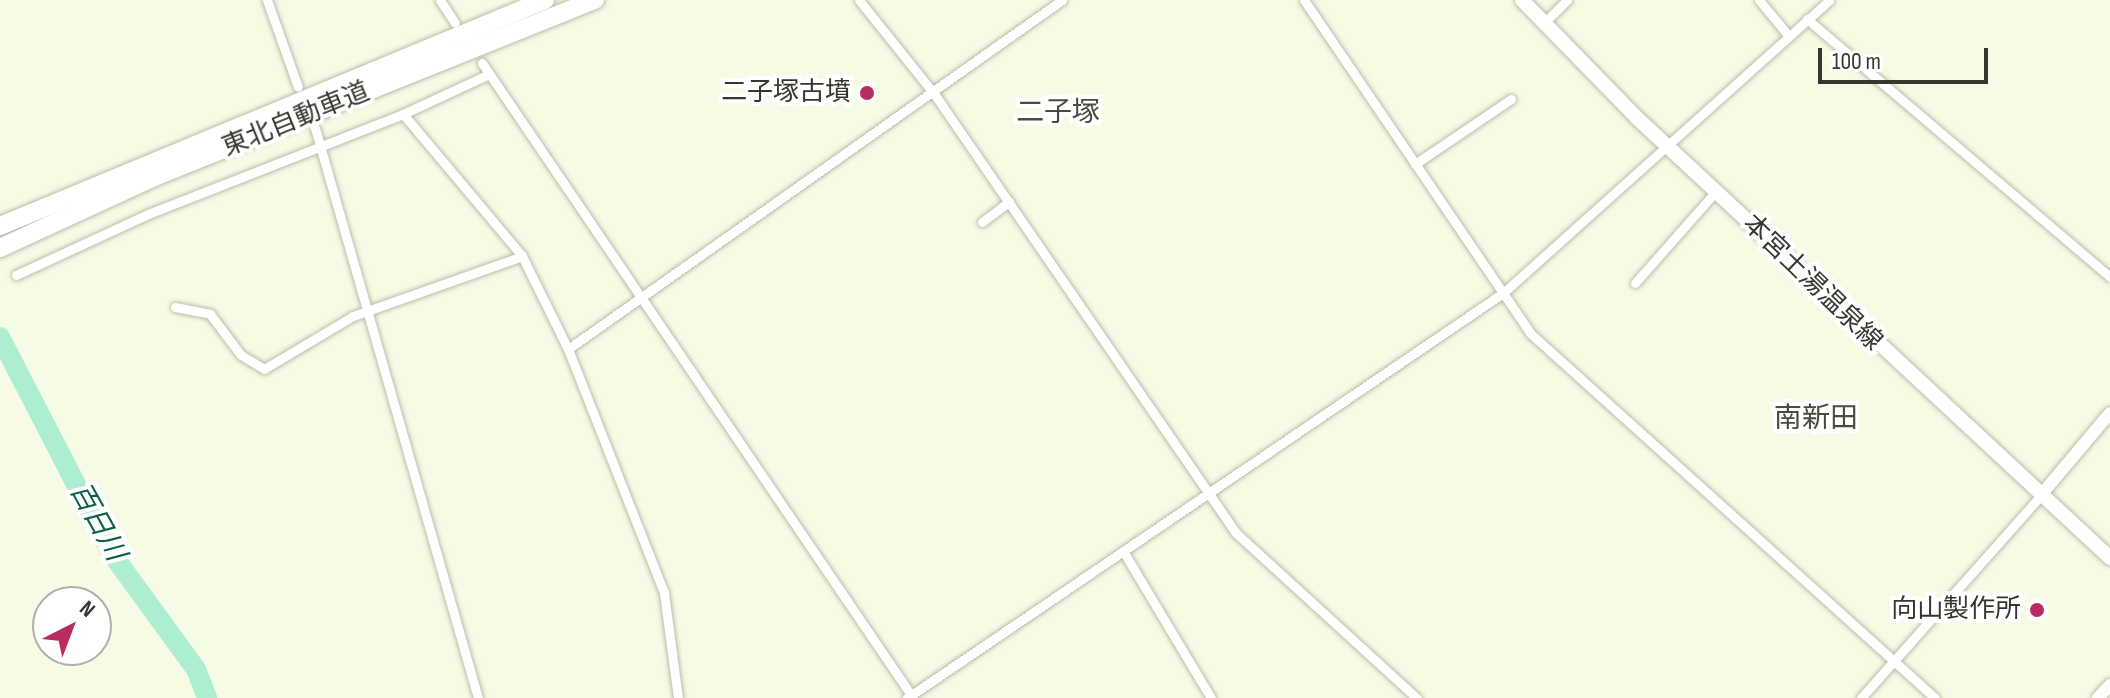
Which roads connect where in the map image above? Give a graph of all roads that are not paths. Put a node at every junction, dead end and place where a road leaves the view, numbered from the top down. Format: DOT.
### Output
graph roads {
  1 [pos="267,0"];
  2 [pos="440,0"];
  3 [pos="545,0"];
  4 [pos="595,0"];
  5 [pos="859,0"];
  6 [pos="1062,0"];
  7 [pos="1304,0"];
  8 [pos="1522,0"];
  9 [pos="1567,0"];
  10 [pos="1759,0"];
  11 [pos="1829,0"];
  12 [pos="1807,19"];
  13 [pos="455,23"];
  14 [pos="1544,23"];
  15 [pos="1788,35"];
  16 [pos="482,63"];
  17 [pos="489,74"];
  18 [pos="298,87"];
  19 [pos="935,95"];
  20 [pos="1511,99"];
  21 [pos="403,114"];
  22 [pos="315,128"];
  23 [pos="1667,144"];
  24 [pos="322,145"];
  25 [pos="1415,164"];
  26 [pos="1716,191"];
  27 [pos="1009,202"];
  28 [pos="982,222"];
  29 [pos="0,226"];
  30 [pos="0,248"];
  31 [pos="522,256"];
  32 [pos="16,275"];
  33 [pos="2110,277"];
  34 [pos="1635,283"];
  35 [pos="1503,293"];
  36 [pos="642,301"];
  37 [pos="175,307"];
  38 [pos="370,309"];
  39 [pos="568,349"];
  40 [pos="2110,413"];
  41 [pos="1207,493"];
  42 [pos="2041,495"];
  43 [pos="1123,551"];
  44 [pos="2110,558"];
  45 [pos="1894,661"];
  46 [pos="2110,685"];
  47 [pos="911,697"];
  48 [pos="478,698"];
  49 [pos="678,698"];
  50 [pos="1211,698"];
  51 [pos="1417,698"];
  52 [pos="1861,698"];
  53 [pos="1935,698"];
  54 [pos="2098,698"];
  1 -- 18 [label="street"];
  2 -- 13 [label="street"];
  3 -- 29 [label="highway, 東北自動車道"];
  4 -- 30 [label="highway, 東北自動車道"];
  5 -- 19 [label="street"];
  6 -- 19 [label="street"];
  7 -- 25 [label="street"];
  8 -- 14 [label="main road, 本宮土湯温泉線"];
  9 -- 14 [label="street"];
  10 -- 15 [label="street"];
  11 -- 12 [label="street"];
  12 -- 15 [label="street"];
  12 -- 33 [label="street"];
  14 -- 23 [label="main road, 本宮土湯温泉線"];
  15 -- 23 [label="street"];
  16 -- 17 [label="street"];
  17 -- 21 [label="street"];
  17 -- 36 [label="street"];
  19 -- 27 [label="street"];
  19 -- 36 [label="street"];
  20 -- 25 [label="street"];
  21 -- 24 [label="street"];
  21 -- 31 [label="street"];
  22 -- 24 [label="street"];
  23 -- 26 [label="main road, 本宮土湯温泉線"];
  23 -- 35 [label="street"];
  24 -- 32 [label="street"];
  24 -- 38 [label="street"];
  25 -- 35 [label="street"];
  26 -- 34 [label="street"];
  26 -- 42 [label="main road, 本宮土湯温泉線"];
  27 -- 28 [label="street"];
  27 -- 41 [label="street"];
  31 -- 38 [label="street"];
  31 -- 39 [label="street"];
  35 -- 41 [label="street"];
  35 -- 45 [label="street"];
  36 -- 39 [label="street"];
  36 -- 47 [label="street"];
  37 -- 38 [label="street"];
  38 -- 48 [label="street"];
  39 -- 49 [label="street"];
  40 -- 42 [label="street"];
  41 -- 43 [label="street"];
  41 -- 51 [label="street"];
  42 -- 44 [label="main road, 本宮土湯温泉線"];
  42 -- 45 [label="street"];
  43 -- 47 [label="street"];
  43 -- 50 [label="street"];
  45 -- 52 [label="street"];
  45 -- 53 [label="street"];
  46 -- 54 [label="street"];
}
